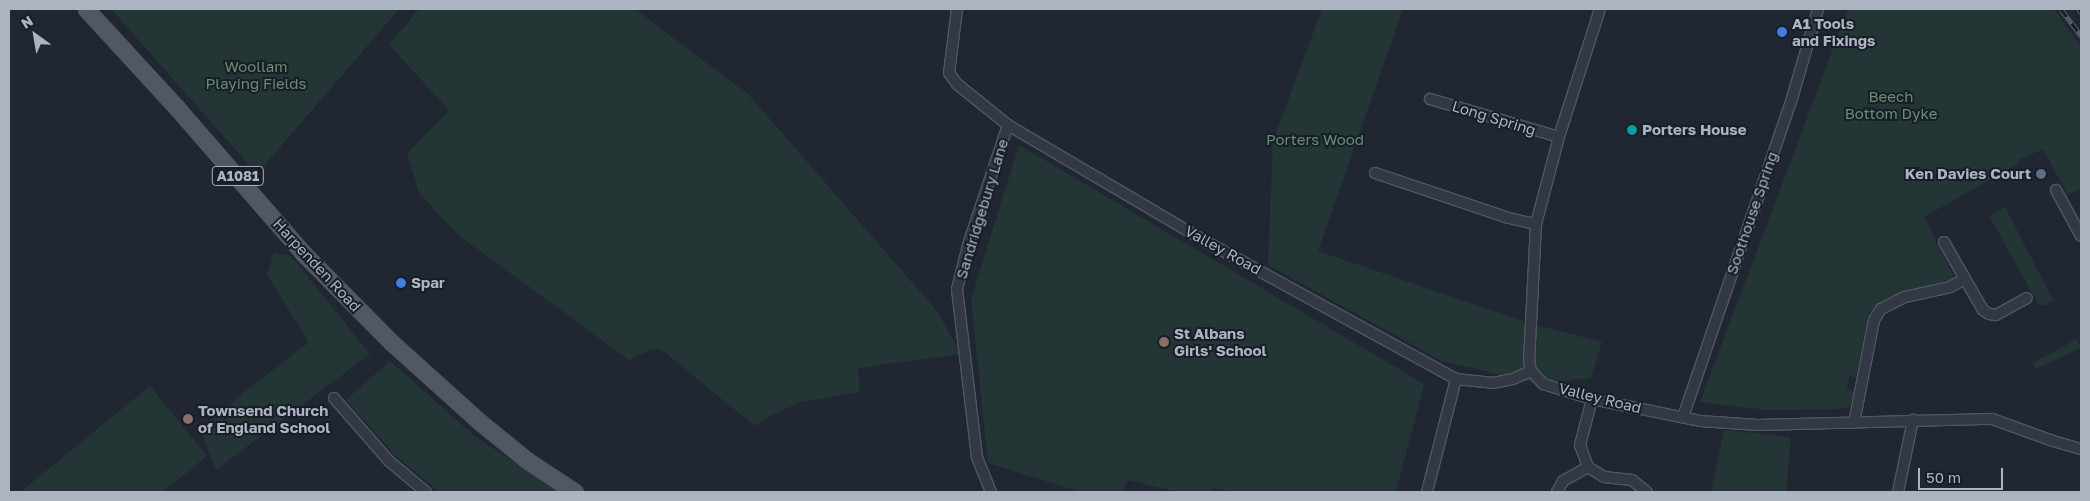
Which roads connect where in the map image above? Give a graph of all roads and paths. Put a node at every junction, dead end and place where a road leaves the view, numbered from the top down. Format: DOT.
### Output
graph roads {
  1 [pos="86,9"];
  2 [pos="956,9"];
  3 [pos="1600,9"];
  4 [pos="1818,9"];
  5 [pos="1430,99"];
  6 [pos="1008,125"];
  7 [pos="1558,137"];
  8 [pos="1375,173"];
  9 [pos="2056,190"];
  10 [pos="1536,224"];
  11 [pos="2081,236"];
  12 [pos="1944,242"];
  13 [pos="1965,279"];
  14 [pos="2027,298"];
  15 [pos="1531,371"];
  16 [pos="1456,379"];
  17 [pos="334,398"];
  18 [pos="1592,399"];
  19 [pos="1683,417"];
  20 [pos="1913,420"];
  21 [pos="1854,423"];
  22 [pos="2081,449"];
  23 [pos="1588,467"];
  24 [pos="426,492"];
  25 [pos="575,492"];
  26 [pos="991,492"];
  27 [pos="1428,492"];
  28 [pos="1557,492"];
  29 [pos="1647,492"];
  30 [pos="1898,492"];
  1 -- 25 [label="main road, Harpenden Road / A1081"];
  2 -- 6 [label="street, Sandridgebury Lane"];
  3 -- 7 [label="street"];
  4 -- 19 [label="street, Soothouse Spring"];
  5 -- 7 [label="street, Long Spring"];
  6 -- 16 [label="street, Valley Road"];
  6 -- 26 [label="street, Sandridgebury Lane"];
  7 -- 10 [label="street"];
  8 -- 10 [label="street"];
  9 -- 11 [label="street"];
  10 -- 15 [label="street"];
  12 -- 13 [label="street"];
  13 -- 14 [label="street"];
  13 -- 21 [label="street"];
  15 -- 16 [label="street, Valley Road"];
  15 -- 18 [label="street, Valley Road"];
  16 -- 27 [label="street"];
  17 -- 24 [label="street"];
  18 -- 19 [label="street, Valley Road"];
  18 -- 23 [label="street"];
  19 -- 21 [label="street, Valley Road"];
  20 -- 21 [label="street, Valley Road"];
  20 -- 22 [label="street, Valley Road"];
  20 -- 30 [label="street"];
  23 -- 28 [label="street"];
  23 -- 29 [label="street"];
}
